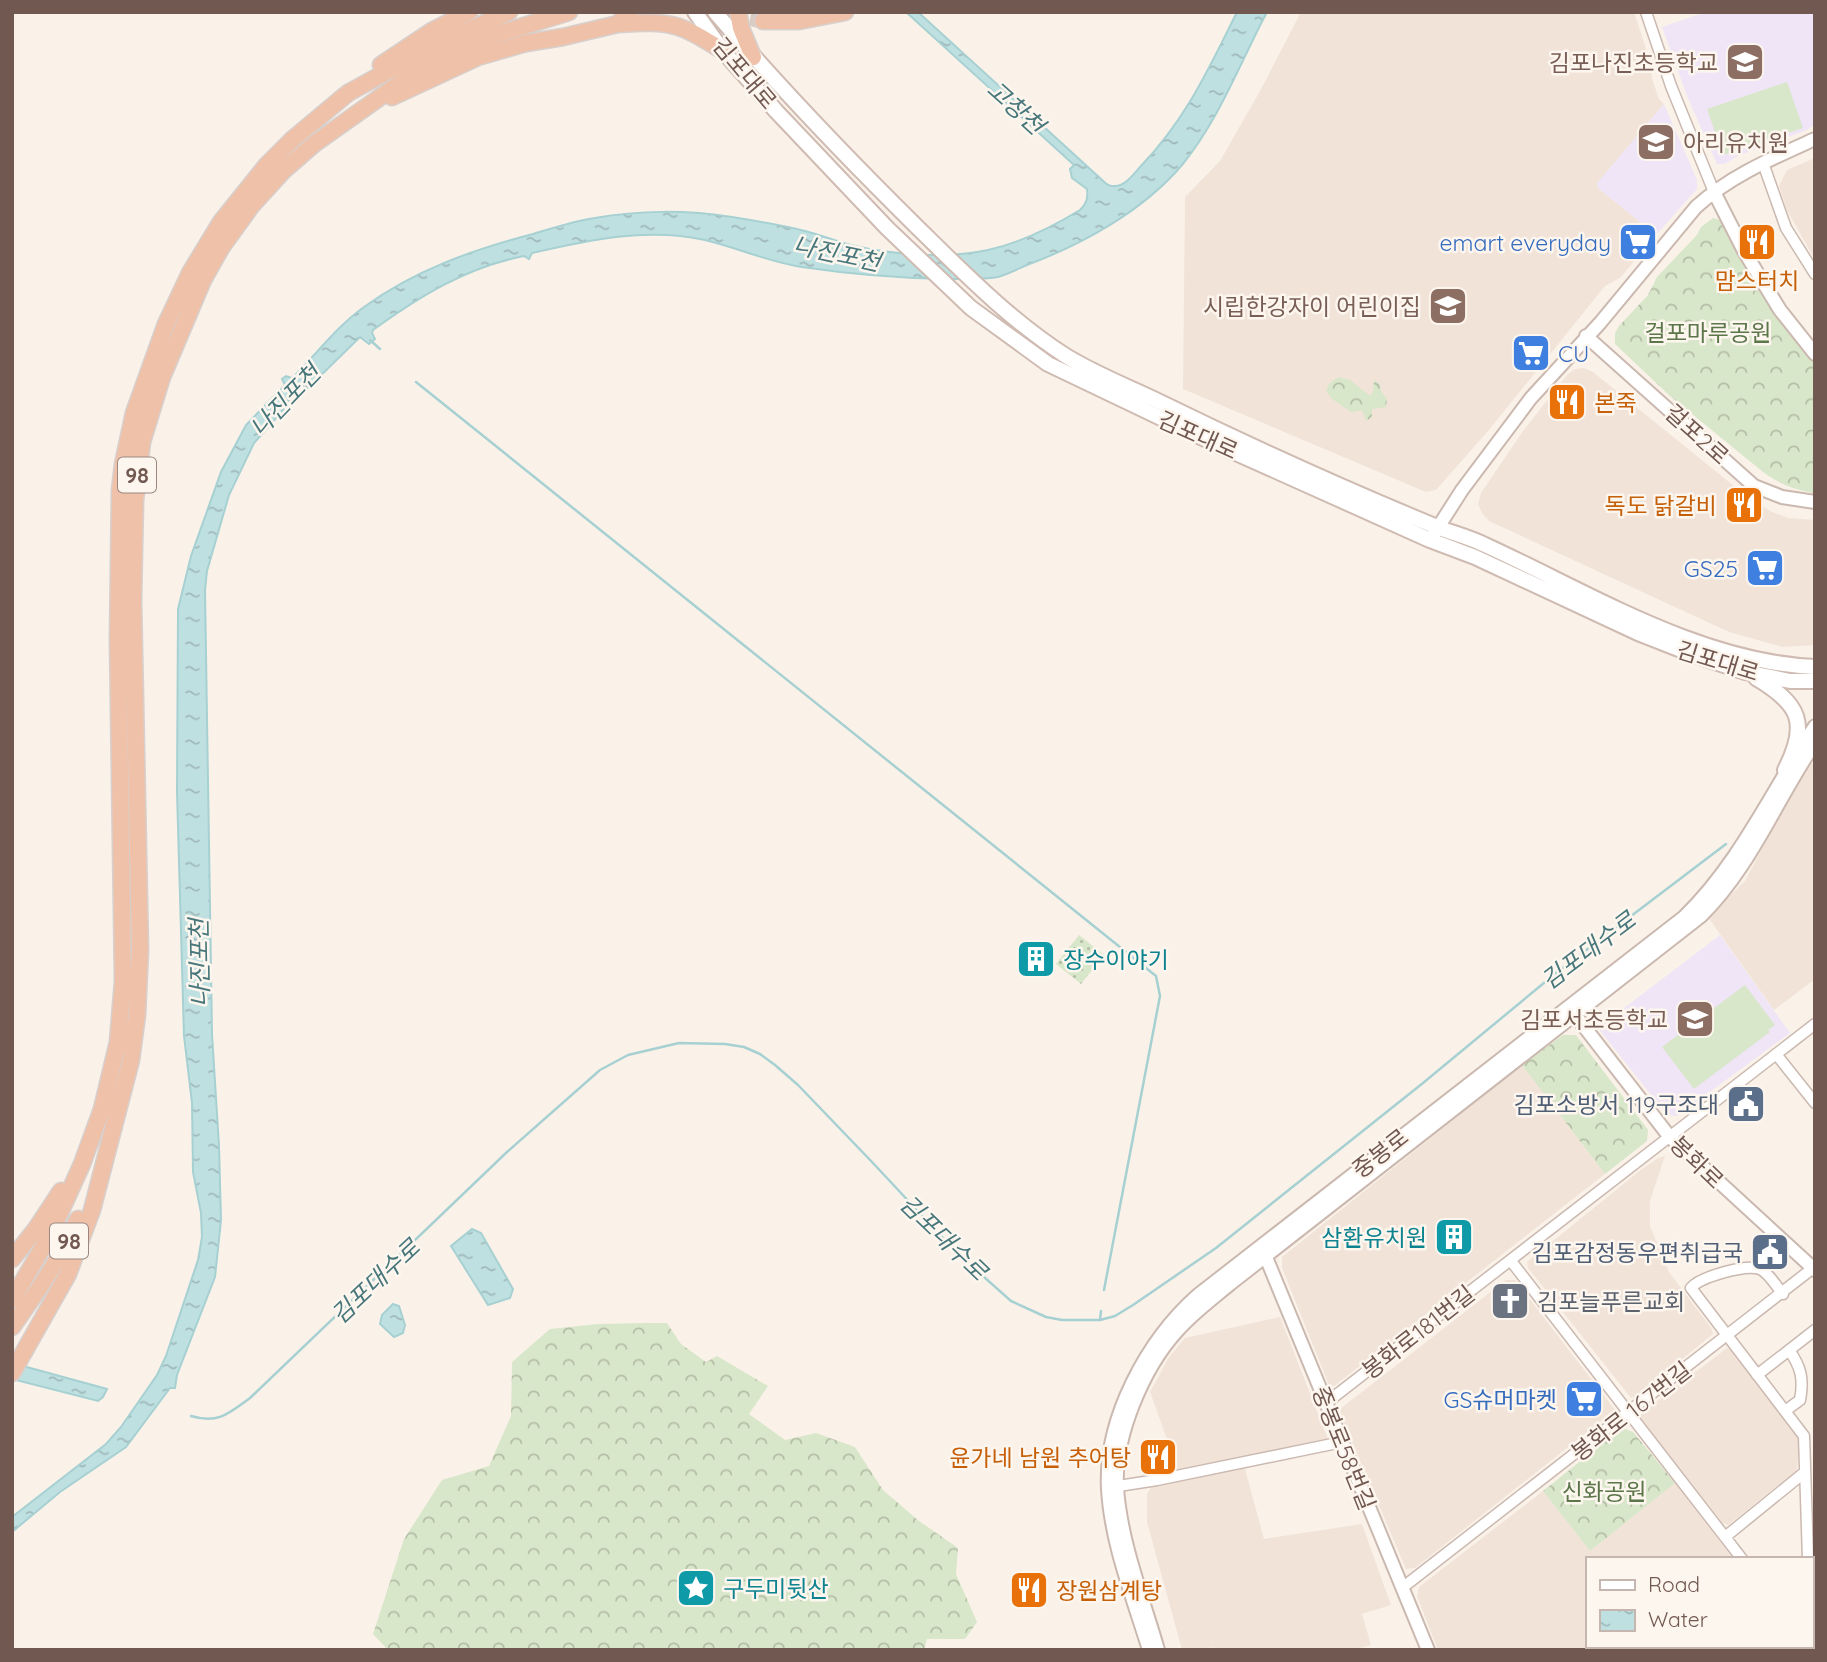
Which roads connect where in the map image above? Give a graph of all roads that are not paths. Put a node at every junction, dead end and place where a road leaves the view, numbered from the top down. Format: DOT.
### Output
graph roads {
  1 [pos="469,12"];
  2 [pos="509,12"];
  3 [pos="569,12"];
  4 [pos="680,12"];
  5 [pos="695,12"];
  6 [pos="715,12"];
  7 [pos="738,12"];
  8 [pos="845,12"];
  9 [pos="1646,12"];
  10 [pos="624,18"];
  11 [pos="763,21"];
  12 [pos="723,51"];
  13 [pos="753,57"];
  14 [pos="348,93"];
  15 [pos="348,118"];
  16 [pos="1815,139"];
  17 [pos="1815,145"];
  18 [pos="1765,165"];
  19 [pos="1715,194"];
  20 [pos="1815,274"];
  21 [pos="1589,339"];
  22 [pos="1815,354"];
  23 [pos="1815,502"];
  24 [pos="1437,535"];
  25 [pos="1815,667"];
  26 [pos="1745,672"];
  27 [pos="1815,681"];
  28 [pos="1815,726"];
  29 [pos="1815,743"];
  30 [pos="1815,755"];
  31 [pos="1791,770"];
  32 [pos="1572,1012"];
  33 [pos="1815,1024"];
  34 [pos="1776,1054"];
  35 [pos="1815,1103"];
  36 [pos="95,1127"];
  37 [pos="1669,1136"];
  38 [pos="109,1146"];
  39 [pos="1264,1251"];
  40 [pos="12,1259"];
  41 [pos="1511,1261"];
  42 [pos="1814,1269"];
  43 [pos="1783,1294"];
  44 [pos="12,1300"];
  45 [pos="12,1327"];
  46 [pos="1815,1330"];
  47 [pos="1727,1336"];
  48 [pos="1789,1350"];
  49 [pos="12,1373"];
  50 [pos="1757,1375"];
  51 [pos="1326,1403"];
  52 [pos="1785,1411"];
  53 [pos="1628,1414"];
  54 [pos="1342,1442"];
  55 [pos="1805,1472"];
  56 [pos="1112,1487"];
  57 [pos="1725,1537"];
  58 [pos="1740,1557"];
  59 [pos="1808,1557"];
  60 [pos="1402,1588"];
  61 [pos="1149,1650"];
  62 [pos="1158,1650"];
  63 [pos="1428,1650"];
  1 -- 14 [label="highway"];
  2 -- 14 [label="highway, 98"];
  3 -- 15 [label="highway, 98"];
  4 -- 12 [label="highway"];
  5 -- 12 [label="main road, 김포대로"];
  6 -- 13 [label="main road, 김포대로"];
  7 -- 13 [label="highway"];
  8 -- 11 [label="highway"];
  9 -- 19 [label="street"];
  10 -- 12 [label="highway"];
  10 -- 15 [label="highway"];
  12 -- 24 [label="main road, 김포대로"];
  13 -- 24 [label="main road, 김포대로"];
  14 -- 36 [label="highway, 98"];
  15 -- 38 [label="highway, 98"];
  16 -- 18 [label="street"];
  17 -- 18 [label="street"];
  18 -- 19 [label="street"];
  18 -- 20 [label="street"];
  19 -- 21 [label="street"];
  19 -- 22 [label="street"];
  21 -- 23 [label="street, 걸포2로"];
  21 -- 24 [label="street"];
  24 -- 25 [label="main road, 김포대로"];
  24 -- 26 [label="main road, 김포대로"];
  26 -- 27 [label="main road, 김포대로"];
  26 -- 31 [label="main road"];
  28 -- 31 [label="street, 중봉로"];
  29 -- 31 [label="street, 중봉로"];
  30 -- 31 [label="street"];
  31 -- 32 [label="street, 중봉로"];
  32 -- 37 [label="street, 봉화로"];
  32 -- 39 [label="street, 중봉로"];
  33 -- 34 [label="street, 봉화로181번길"];
  34 -- 35 [label="street"];
  34 -- 37 [label="street, 봉화로181번길"];
  36 -- 40 [label="highway"];
  36 -- 44 [label="highway, 98"];
  37 -- 41 [label="street, 봉화로181번길"];
  37 -- 42 [label="street, 봉화로"];
  38 -- 45 [label="highway, 98"];
  38 -- 49 [label="highway"];
  39 -- 51 [label="street, 중봉로58번길"];
  39 -- 56 [label="street, 중봉로"];
  41 -- 51 [label="street, 봉화로181번길"];
  41 -- 53 [label="street"];
  42 -- 43 [label="street, 봉화로 167번길"];
  43 -- 47 [label="street, 봉화로 167번길"];
  43 -- 47 [label="street"];
  46 -- 48 [label="street"];
  47 -- 50 [label="street"];
  47 -- 53 [label="street, 봉화로 167번길"];
  48 -- 50 [label="street"];
  48 -- 52 [label="street"];
  50 -- 52 [label="street"];
  51 -- 54 [label="street, 중봉로58번길"];
  52 -- 55 [label="street"];
  53 -- 57 [label="street"];
  53 -- 60 [label="street, 봉화로 167번길"];
  54 -- 56 [label="street"];
  54 -- 60 [label="street, 중봉로58번길"];
  55 -- 57 [label="street"];
  55 -- 59 [label="street"];
  56 -- 61 [label="street, 중봉로"];
  56 -- 62 [label="street, 중봉로"];
  57 -- 58 [label="street"];
  60 -- 63 [label="street, 중봉로58번길"];
}
